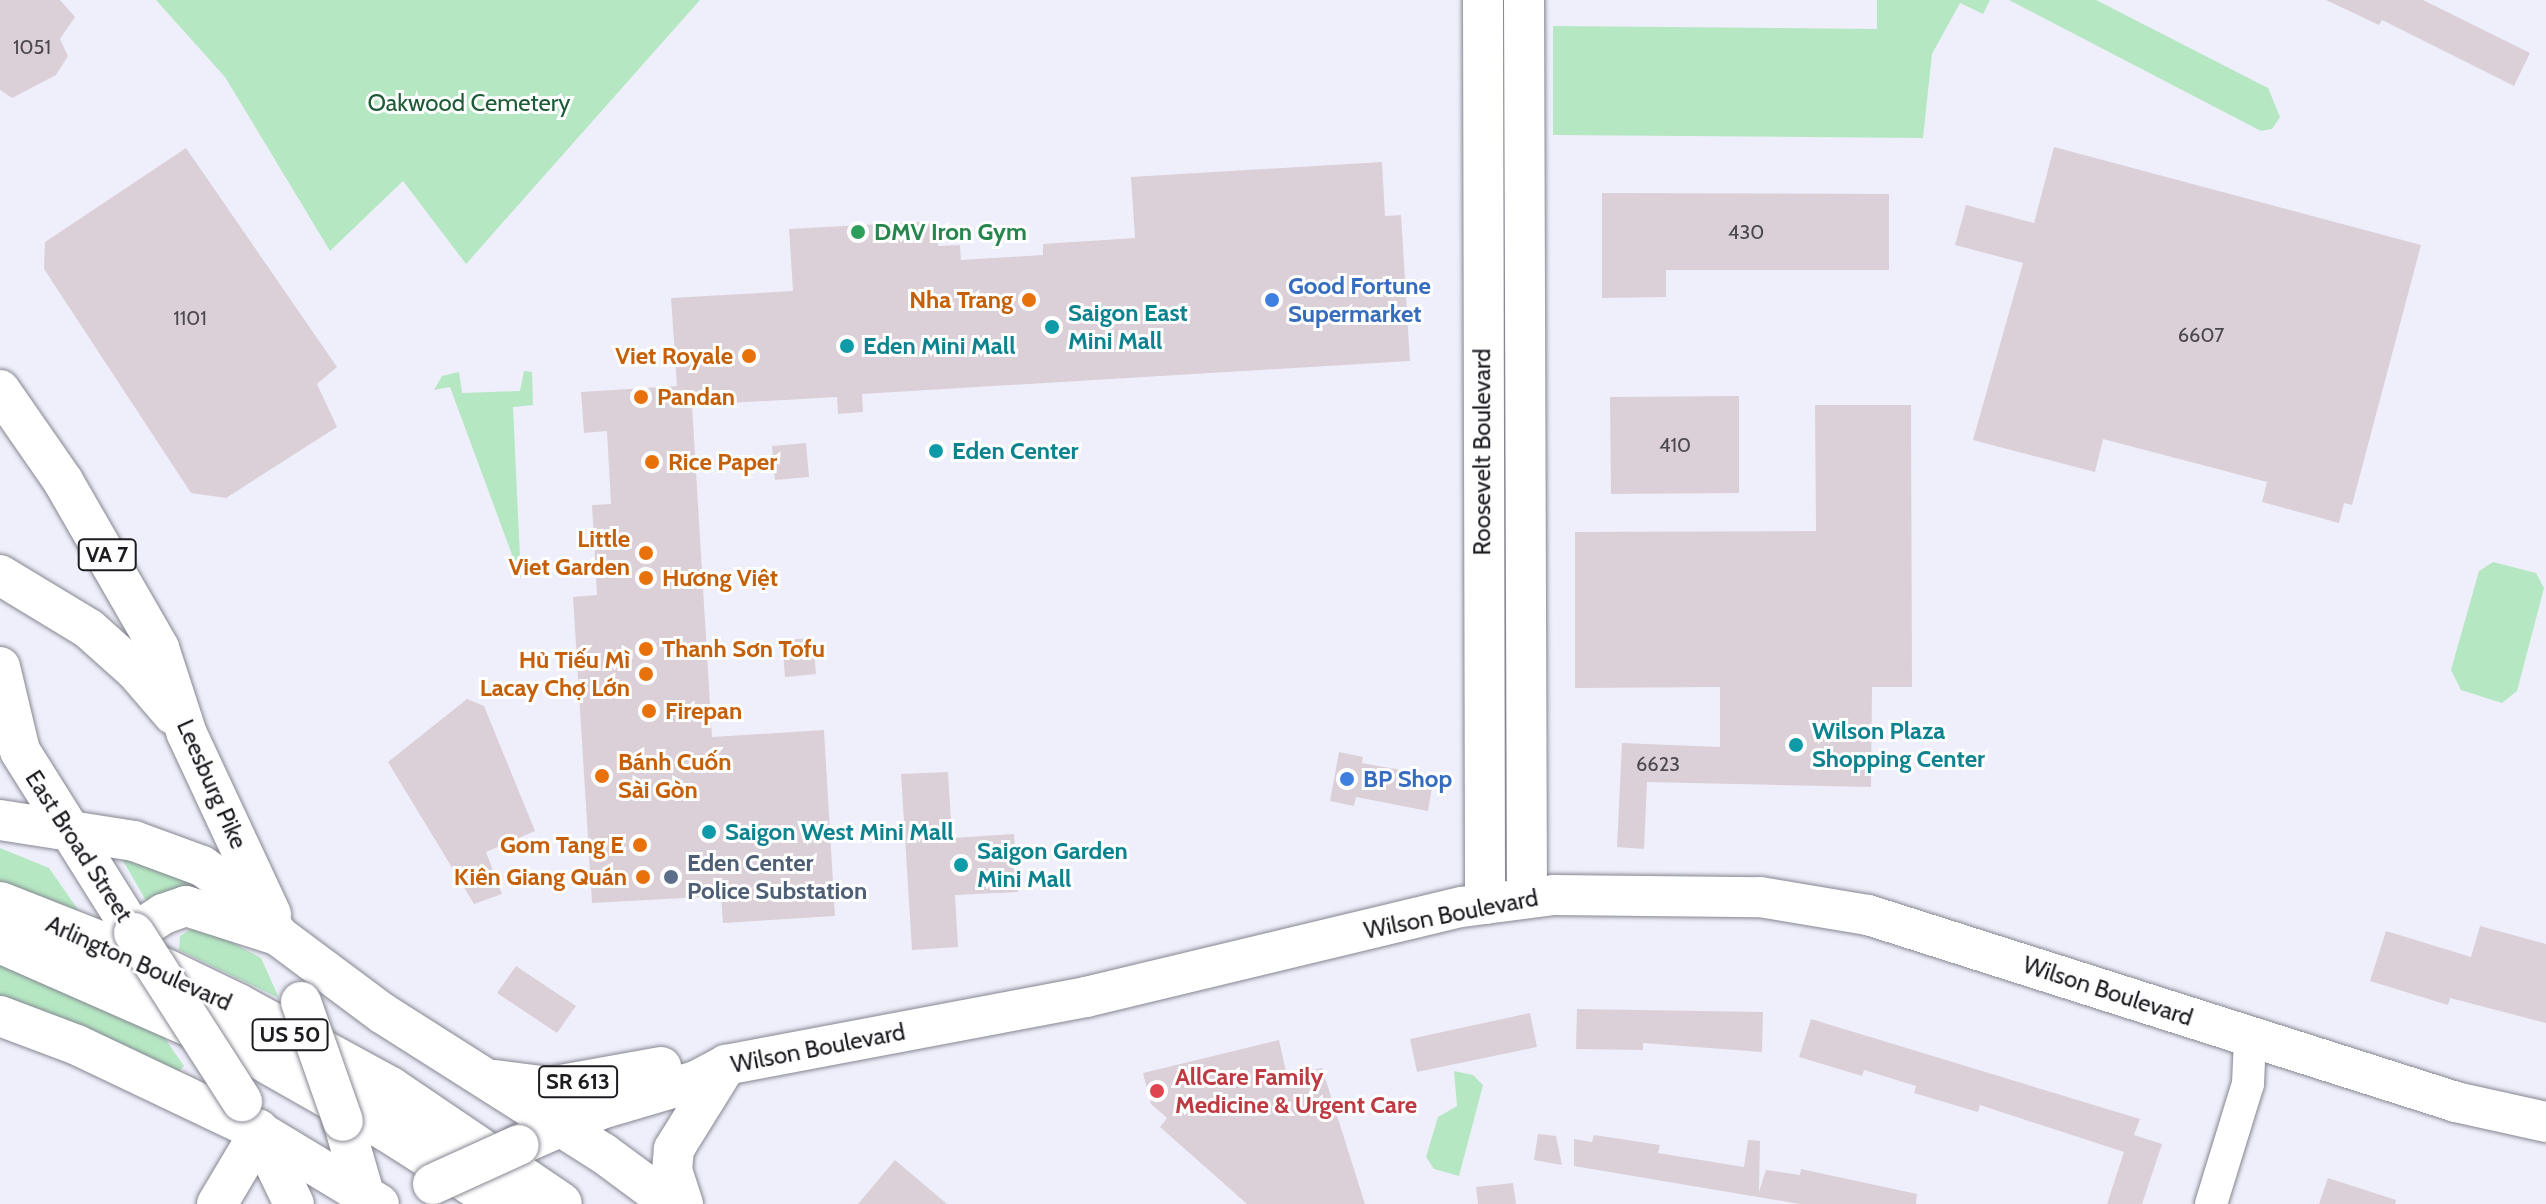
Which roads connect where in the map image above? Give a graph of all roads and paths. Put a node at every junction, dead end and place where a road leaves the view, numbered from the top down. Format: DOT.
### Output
graph roads {
  1 [pos="1483,0"];
  2 [pos="1524,0"];
  3 [pos="0,390"];
  4 [pos="0,575"];
  5 [pos="1,685"];
  6 [pos="187,734"];
  7 [pos="0,820"];
  8 [pos="68,831"];
  9 [pos="1527,897"];
  10 [pos="0,904"];
  11 [pos="1485,904"];
  12 [pos="134,933"];
  13 [pos="280,937"];
  14 [pos="0,941"];
  15 [pos="0,1016"];
  16 [pos="2250,1039"];
  17 [pos="726,1065"];
  18 [pos="476,1075"];
  19 [pos="251,1116"];
  20 [pos="2546,1122"];
  21 [pos="561,1126"];
  22 [pos="370,1200"];
  23 [pos="217,1204"];
  24 [pos="294,1204"];
  25 [pos="504,1204"];
  26 [pos="560,1204"];
  27 [pos="672,1204"];
  28 [pos="683,1204"];
  29 [pos="2211,1204"];
  1 -- 11 [label="main road, Roosevelt Boulevard"];
  2 -- 9 [label="main road, Roosevelt Boulevard"];
  3 -- 6 [label="main road, Leesburg Pike / VA 7"];
  4 -- 6 [label="main road"];
  5 -- 8 [label="main road, East Broad Street"];
  6 -- 13 [label="main road, Leesburg Pike / VA 7"];
  7 -- 8 [label="main road"];
  8 -- 12 [label="main road, East Broad Street"];
  8 -- 13 [label="main road"];
  9 -- 11 [label="main road, Wilson Boulevard / SR 613"];
  9 -- 16 [label="main road, Wilson Boulevard / SR 613"];
  10 -- 26 [label="highway, Arlington Boulevard / US 50"];
  11 -- 17 [label="main road, Wilson Boulevard / SR 613"];
  12 -- 13 [label="main road"];
  12 -- 19 [label="main road, bridge"];
  13 -- 18 [label="main road"];
  13 -- 22 [label="main road, Leesburg Pike / VA 7, bridge"];
  14 -- 25 [label="highway, Arlington Boulevard / US 50"];
  15 -- 19 [label="main road"];
  16 -- 20 [label="main road, Wilson Boulevard / SR 613"];
  16 -- 29 [label="street"];
  17 -- 18 [label="main road, SR 613"];
  17 -- 21 [label="main road, Wilson Boulevard / SR 613"];
  17 -- 28 [label="main road"];
  18 -- 21 [label="main road"];
  19 -- 22 [label="main road"];
  19 -- 23 [label="main road"];
  19 -- 24 [label="main road"];
  21 -- 22 [label="main road, Wilson Boulevard / SR 613, bridge"];
  21 -- 27 [label="main road"];
}
